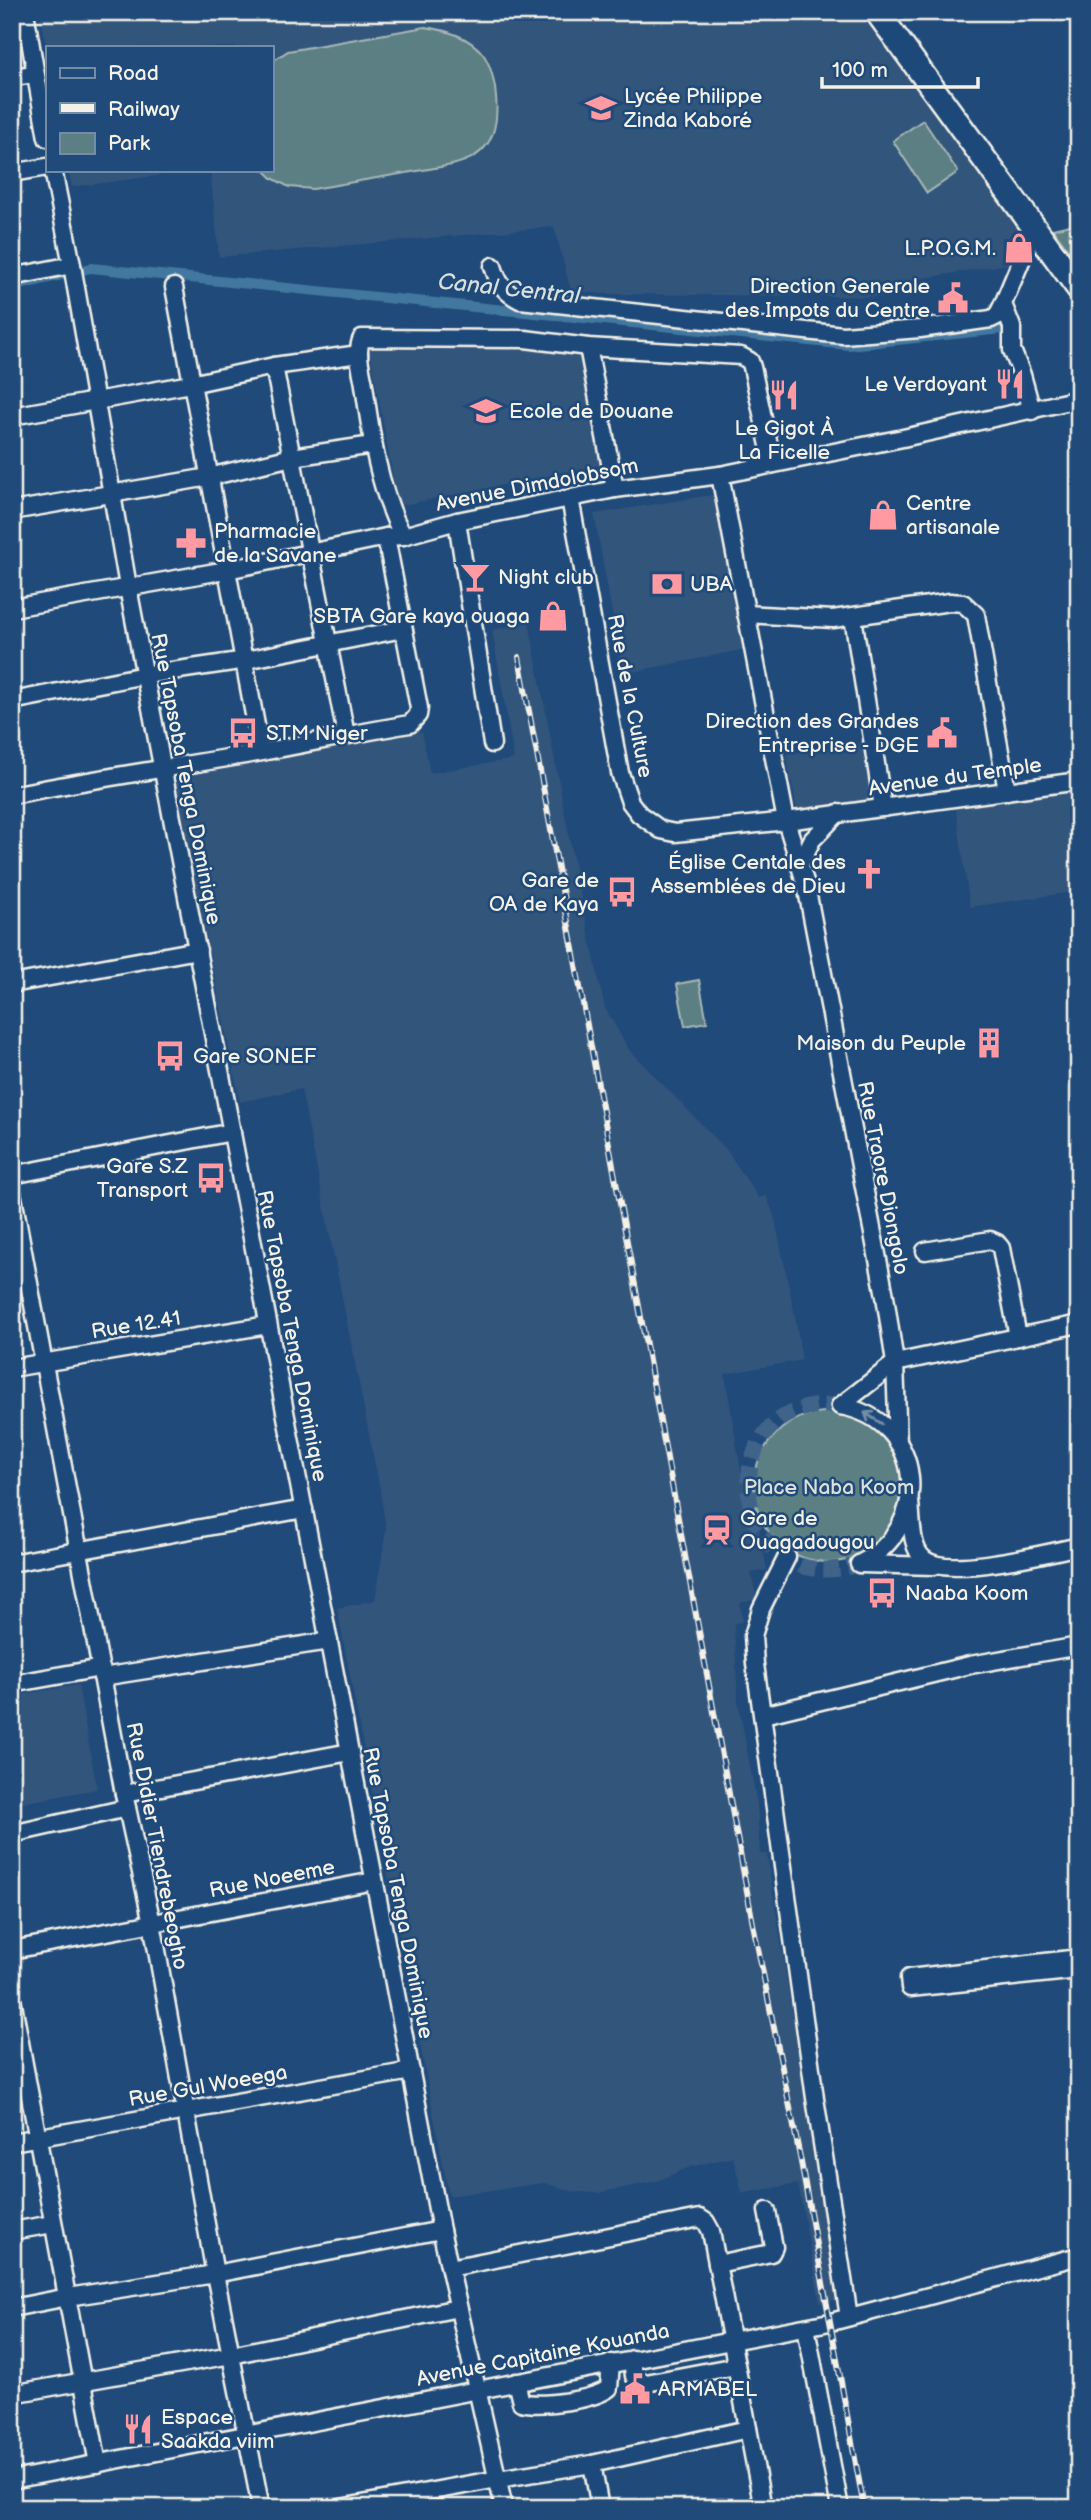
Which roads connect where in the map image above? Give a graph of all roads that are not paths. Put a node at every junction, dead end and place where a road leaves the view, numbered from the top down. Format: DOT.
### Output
graph roads {
  1 [pos="25,12"];
  2 [pos="877,12"];
  3 [pos="35,74"];
  4 [pos="12,77"];
  5 [pos="46,133"];
  6 [pos="46,167"];
  7 [pos="53,172"];
  8 [pos="12,173"];
  9 [pos="1034,230"];
  10 [pos="72,265"];
  11 [pos="493,266"];
  12 [pos="12,277"];
  13 [pos="174,287"];
  14 [pos="1079,289"];
  15 [pos="1003,304"];
  16 [pos="361,346"];
  17 [pos="588,347"];
  18 [pos="274,366"];
  19 [pos="191,384"];
  20 [pos="94,401"];
  21 [pos="1076,401"];
  22 [pos="1032,411"];
  23 [pos="12,416"];
  24 [pos="373,445"];
  25 [pos="292,457"];
  26 [pos="773,464"];
  27 [pos="720,475"];
  28 [pos="209,477"];
  29 [pos="615,488"];
  30 [pos="111,494"];
  31 [pos="570,498"];
  32 [pos="12,511"];
  33 [pos="457,521"];
  34 [pos="394,536"];
  35 [pos="309,551"];
  36 [pos="227,570"];
  37 [pos="128,586"];
  38 [pos="12,608"];
  39 [pos="746,614"];
  40 [pos="853,617"];
  41 [pos="404,629"];
  42 [pos="327,642"];
  43 [pos="246,660"];
  44 [pos="145,675"];
  45 [pos="12,701"];
  46 [pos="346,734"];
  47 [pos="492,744"];
  48 [pos="261,752"];
  49 [pos="163,767"];
  50 [pos="1079,781"];
  51 [pos="1007,791"];
  52 [pos="12,795"];
  53 [pos="884,808"];
  54 [pos="838,813"];
  55 [pos="786,821"];
  56 [pos="800,864"];
  57 [pos="198,950"];
  58 [pos="12,984"];
  59 [pos="232,1132"];
  60 [pos="12,1175"];
  61 [pos="12,1192"];
  62 [pos="925,1251"];
  63 [pos="1079,1324"];
  64 [pos="268,1325"];
  65 [pos="1018,1337"];
  66 [pos="44,1362"];
  67 [pos="895,1363"];
  68 [pos="12,1368"];
  69 [pos="898,1443"];
  70 [pos="910,1502"];
  71 [pos="304,1509"];
  72 [pos="1079,1546"];
  73 [pos="80,1551"];
  74 [pos="787,1557"];
  75 [pos="12,1563"];
  76 [pos="945,1567"];
  77 [pos="329,1641"];
  78 [pos="1079,1646"];
  79 [pos="102,1672"];
  80 [pos="12,1684"];
  81 [pos="763,1715"];
  82 [pos="350,1752"];
  83 [pos="126,1801"];
  84 [pos="12,1834"];
  85 [pos="374,1881"];
  86 [pos="152,1923"];
  87 [pos="12,1950"];
  88 [pos="1079,1958"];
  89 [pos="1079,1970"];
  90 [pos="12,1999"];
  91 [pos="411,2071"];
  92 [pos="186,2112"];
  93 [pos="38,2137"];
  94 [pos="12,2142"];
  95 [pos="767,2211"];
  96 [pos="53,2224"];
  97 [pos="441,2230"];
  98 [pos="12,2231"];
  99 [pos="1079,2256"];
  100 [pos="717,2264"];
  101 [pos="450,2268"];
  102 [pos="215,2274"];
  103 [pos="68,2297"];
  104 [pos="12,2308"];
  105 [pos="458,2308"];
  106 [pos="849,2317"];
  107 [pos="806,2327"];
  108 [pos="731,2340"];
  109 [pos="231,2355"];
  110 [pos="632,2359"];
  111 [pos="611,2364"];
  112 [pos="736,2366"];
  113 [pos="82,2382"];
  114 [pos="516,2382"];
  115 [pos="477,2390"];
  116 [pos="12,2394"];
  117 [pos="748,2429"];
  118 [pos="247,2434"];
  119 [pos="98,2464"];
  120 [pos="592,2464"];
  121 [pos="498,2479"];
  122 [pos="12,2480"];
  123 [pos="413,2501"];
  124 [pos="261,2508"];
  125 [pos="340,2508"];
  126 [pos="504,2508"];
  127 [pos="600,2508"];
  128 [pos="763,2508"];
  129 [pos="841,2508"];
  1 -- 3 [label="street"];
  2 -- 9 [label="highway"];
  3 -- 4 [label="street"];
  3 -- 5 [label="street"];
  6 -- 8 [label="street"];
  7 -- 10 [label="street, Rue Tapsoba Tenga Dominique"];
  9 -- 14 [label="highway"];
  9 -- 15 [label="street"];
  10 -- 12 [label="street"];
  10 -- 20 [label="street, Rue Tapsoba Tenga Dominique"];
  11 -- 15 [label="street"];
  13 -- 19 [label="street"];
  15 -- 22 [label="street"];
  16 -- 17 [label="street"];
  16 -- 18 [label="street"];
  16 -- 24 [label="street"];
  17 -- 26 [label="street"];
  17 -- 29 [label="street"];
  18 -- 19 [label="street"];
  18 -- 25 [label="street"];
  19 -- 20 [label="street"];
  19 -- 28 [label="street"];
  20 -- 23 [label="street"];
  20 -- 30 [label="street, Rue Tapsoba Tenga Dominique"];
  21 -- 22 [label="street, Avenue Dimdolobsom"];
  22 -- 26 [label="street, Avenue Dimdolobsom"];
  24 -- 25 [label="street"];
  24 -- 34 [label="street"];
  25 -- 28 [label="street"];
  25 -- 35 [label="street"];
  26 -- 27 [label="street, Avenue Dimdolobsom"];
  27 -- 29 [label="street, Avenue Dimdolobsom"];
  27 -- 39 [label="street"];
  28 -- 30 [label="street"];
  28 -- 36 [label="street"];
  29 -- 31 [label="street, Avenue Dimdolobsom"];
  30 -- 32 [label="street"];
  30 -- 37 [label="street, Rue Tapsoba Tenga Dominique"];
  31 -- 33 [label="street, Avenue Dimdolobsom"];
  31 -- 55 [label="street, Rue de la Culture"];
  33 -- 34 [label="street, Avenue Dimdolobsom"];
  33 -- 47 [label="street"];
  34 -- 35 [label="street, Avenue Dimdolobsom"];
  34 -- 41 [label="street"];
  35 -- 36 [label="street, Avenue Dimdolobsom"];
  35 -- 42 [label="street"];
  36 -- 37 [label="street, Avenue Dimdolobsom"];
  36 -- 43 [label="street"];
  37 -- 38 [label="street, Avenue Dimdolobsom"];
  37 -- 44 [label="street, Rue Tapsoba Tenga Dominique"];
  39 -- 40 [label="street"];
  39 -- 55 [label="street"];
  40 -- 51 [label="street"];
  40 -- 53 [label="street"];
  41 -- 42 [label="street"];
  41 -- 46 [label="street"];
  42 -- 43 [label="street"];
  42 -- 46 [label="street"];
  43 -- 44 [label="street"];
  43 -- 48 [label="street"];
  44 -- 45 [label="street"];
  44 -- 49 [label="street, Rue Tapsoba Tenga Dominique"];
  46 -- 48 [label="street"];
  48 -- 49 [label="street"];
  49 -- 52 [label="street"];
  49 -- 57 [label="street, Rue Tapsoba Tenga Dominique"];
  50 -- 51 [label="street, Avenue du Temple"];
  51 -- 53 [label="street, Avenue du Temple"];
  53 -- 54 [label="street, Avenue du Temple"];
  54 -- 55 [label="street, Avenue du Temple"];
  54 -- 56 [label="street"];
  55 -- 56 [label="street, Rue Traore Diongolo"];
  56 -- 67 [label="street, Rue Traore Diongolo"];
  57 -- 58 [label="street"];
  57 -- 59 [label="street, Rue Tapsoba Tenga Dominique"];
  59 -- 60 [label="street"];
  59 -- 64 [label="street, Rue Tapsoba Tenga Dominique"];
  61 -- 66 [label="street, Rue Didier Tiendrebeogho"];
  62 -- 65 [label="street"];
  63 -- 65 [label="street"];
  64 -- 66 [label="street, Rue 12.41"];
  64 -- 71 [label="street, Rue Tapsoba Tenga Dominique"];
  65 -- 67 [label="street"];
  66 -- 68 [label="street, Rue 12.41"];
  66 -- 73 [label="street, Rue Didier Tiendrebeogho"];
  67 -- 69 [label="street, Rue Traore Diongolo"];
  69 -- 67 [label="street, one-way"];
  69 -- 70 [label="street"];
  70 -- 76 [label="street"];
  70 -- 76 [label="street"];
  71 -- 73 [label="street"];
  71 -- 77 [label="street, Rue Tapsoba Tenga Dominique"];
  72 -- 76 [label="street"];
  73 -- 75 [label="street"];
  73 -- 79 [label="street, Rue Didier Tiendrebeogho"];
  74 -- 81 [label="street"];
  77 -- 79 [label="street"];
  77 -- 82 [label="street, Rue Tapsoba Tenga Dominique"];
  78 -- 81 [label="street"];
  79 -- 80 [label="street"];
  79 -- 83 [label="street, Rue Didier Tiendrebeogho"];
  81 -- 106 [label="street"];
  82 -- 83 [label="street"];
  82 -- 85 [label="street, Rue Tapsoba Tenga Dominique"];
  83 -- 84 [label="street"];
  83 -- 86 [label="street, Rue Didier Tiendrebeogho"];
  85 -- 86 [label="street, Rue Noeeme"];
  85 -- 91 [label="street, Rue Tapsoba Tenga Dominique"];
  86 -- 87 [label="street, Rue Noeeme"];
  86 -- 92 [label="street, Rue Didier Tiendrebeogho"];
  88 -- 89 [label="street"];
  90 -- 93 [label="street"];
  91 -- 92 [label="street, Rue Gul Woeega"];
  91 -- 97 [label="street, Rue Tapsoba Tenga Dominique"];
  92 -- 93 [label="street, Rue Gul Woeega"];
  92 -- 102 [label="street, Rue Didier Tiendrebeogho"];
  93 -- 94 [label="street, Rue Gul Woeega"];
  93 -- 96 [label="street"];
  95 -- 100 [label="street"];
  96 -- 98 [label="street"];
  96 -- 103 [label="street"];
  97 -- 101 [label="street, Rue Tapsoba Tenga Dominique"];
  97 -- 102 [label="street"];
  99 -- 106 [label="street, Avenue Capitaine Kouanda"];
  100 -- 101 [label="street"];
  100 -- 108 [label="street"];
  101 -- 105 [label="street, Rue Tapsoba Tenga Dominique"];
  102 -- 103 [label="street"];
  102 -- 109 [label="street, Rue Didier Tiendrebeogho"];
  103 -- 104 [label="street"];
  103 -- 113 [label="street"];
  105 -- 109 [label="street"];
  105 -- 115 [label="street, Rue Tapsoba Tenga Dominique"];
  106 -- 107 [label="street, Avenue Capitaine Kouanda"];
  107 -- 108 [label="street, Avenue Capitaine Kouanda"];
  107 -- 129 [label="street"];
  108 -- 110 [label="street, Avenue Capitaine Kouanda"];
  108 -- 112 [label="street"];
  109 -- 113 [label="street"];
  109 -- 118 [label="street, Rue Didier Tiendrebeogho"];
  110 -- 111 [label="street, Avenue Capitaine Kouanda"];
  110 -- 112 [label="street"];
  111 -- 114 [label="street, Avenue Capitaine Kouanda"];
  111 -- 114 [label="street"];
  112 -- 117 [label="street"];
  113 -- 116 [label="street"];
  113 -- 119 [label="street"];
  114 -- 115 [label="street, Avenue Capitaine Kouanda"];
  115 -- 118 [label="street, Avenue Capitaine Kouanda"];
  115 -- 121 [label="street, Rue Tapsoba Tenga Dominique"];
  117 -- 120 [label="street"];
  117 -- 128 [label="street"];
  118 -- 119 [label="street, Avenue Capitaine Kouanda"];
  118 -- 124 [label="street, Rue Didier Tiendrebeogho"];
  119 -- 122 [label="street, Avenue Capitaine Kouanda"];
  120 -- 121 [label="street"];
  120 -- 127 [label="street"];
  121 -- 123 [label="street"];
  121 -- 126 [label="street, Rue Tapsoba Tenga Dominique"];
  123 -- 125 [label="street"];
}
